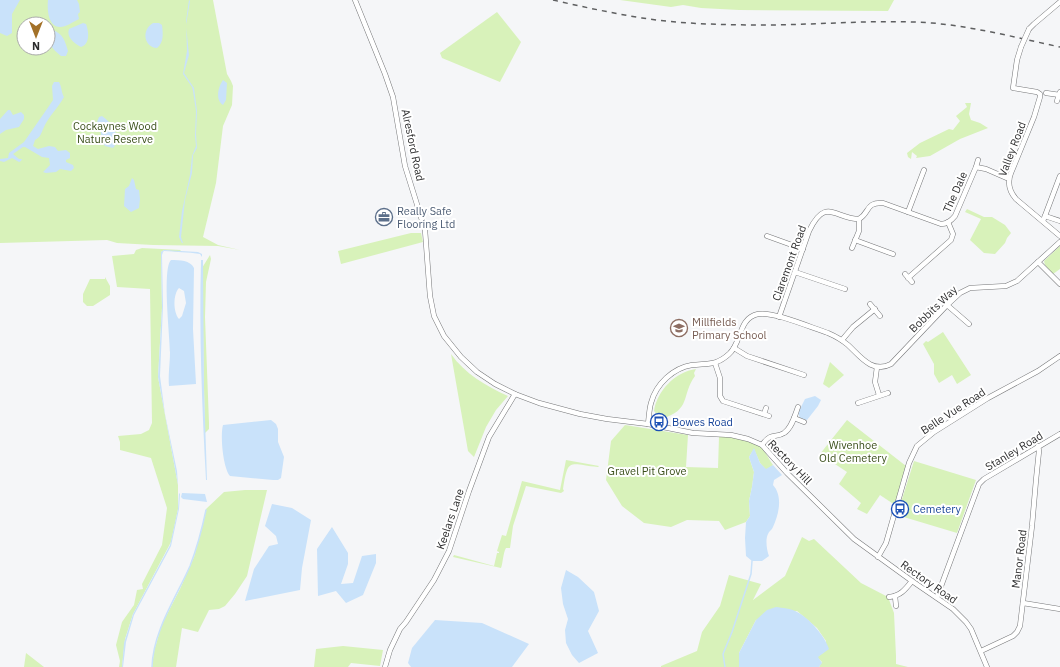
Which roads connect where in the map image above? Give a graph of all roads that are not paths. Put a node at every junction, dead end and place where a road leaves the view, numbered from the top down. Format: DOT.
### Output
graph roads {
  1 [pos="355,0"];
  2 [pos="1060,2"];
  3 [pos="1046,93"];
  4 [pos="1060,94"];
  5 [pos="1057,101"];
  6 [pos="978,160"];
  7 [pos="976,167"];
  8 [pos="925,173"];
  9 [pos="1060,176"];
  10 [pos="1009,179"];
  11 [pos="908,212"];
  12 [pos="1044,218"];
  13 [pos="859,219"];
  14 [pos="1060,221"];
  15 [pos="948,222"];
  16 [pos="1060,236"];
  17 [pos="770,238"];
  18 [pos="855,240"];
  19 [pos="1060,242"];
  20 [pos="852,248"];
  21 [pos="803,249"];
  22 [pos="879,249"];
  23 [pos="877,254"];
  24 [pos="893,254"];
  25 [pos="1038,262"];
  26 [pos="795,272"];
  27 [pos="904,274"];
  28 [pos="1060,284"];
  29 [pos="844,288"];
  30 [pos="870,304"];
  31 [pos="947,305"];
  32 [pos="874,309"];
  33 [pos="880,316"];
  34 [pos="779,317"];
  35 [pos="970,322"];
  36 [pos="842,340"];
  37 [pos="734,348"];
  38 [pos="1060,356"];
  39 [pos="715,363"];
  40 [pos="877,367"];
  41 [pos="799,380"];
  42 [pos="888,393"];
  43 [pos="516,394"];
  44 [pos="880,395"];
  45 [pos="860,401"];
  46 [pos="798,407"];
  47 [pos="766,408"];
  48 [pos="794,418"];
  49 [pos="619,421"];
  50 [pos="804,422"];
  51 [pos="648,424"];
  52 [pos="1060,434"];
  53 [pos="762,445"];
  54 [pos="1038,446"];
  55 [pos="878,557"];
  56 [pos="912,581"];
  57 [pos="895,596"];
  58 [pos="889,597"];
  59 [pos="937,597"];
  60 [pos="1023,603"];
  61 [pos="896,606"];
  62 [pos="1060,609"];
  63 [pos="981,651"];
  64 [pos="385,667"];
  65 [pos="987,667"];
  1 -- 43 [label="street, Alresford Road"];
  2 -- 10 [label="street, Valley Road, bridge"];
  3 -- 4 [label="street"];
  4 -- 5 [label="street"];
  6 -- 7 [label="street, The Dale"];
  7 -- 10 [label="street, The Dale"];
  7 -- 15 [label="street, The Dale"];
  8 -- 11 [label="street"];
  9 -- 12 [label="street"];
  10 -- 12 [label="street, Valley Road"];
  11 -- 13 [label="street"];
  11 -- 15 [label="street"];
  12 -- 14 [label="street"];
  12 -- 16 [label="street, Valley Road"];
  13 -- 18 [label="street"];
  13 -- 21 [label="street, Claremont Road"];
  15 -- 27 [label="street"];
  17 -- 21 [label="street"];
  18 -- 20 [label="street"];
  18 -- 22 [label="street"];
  19 -- 25 [label="street, Bobbits Way"];
  21 -- 26 [label="street, Claremont Road"];
  22 -- 23 [label="street"];
  22 -- 24 [label="street"];
  25 -- 28 [label="street"];
  25 -- 31 [label="street, Bobbits Way"];
  26 -- 29 [label="street"];
  26 -- 34 [label="street, Claremont Road"];
  30 -- 32 [label="street"];
  31 -- 35 [label="street"];
  31 -- 40 [label="street, Bobbits Way"];
  32 -- 33 [label="street"];
  32 -- 36 [label="street"];
  34 -- 36 [label="street"];
  34 -- 37 [label="street"];
  36 -- 40 [label="street"];
  37 -- 39 [label="street"];
  37 -- 41 [label="street"];
  38 -- 55 [label="street, Belle Vue Road"];
  39 -- 47 [label="street"];
  39 -- 51 [label="street"];
  40 -- 44 [label="street"];
  42 -- 44 [label="street"];
  43 -- 49 [label="street, Alresford Road"];
  43 -- 64 [label="street, Keelars Lane"];
  44 -- 45 [label="street"];
  46 -- 48 [label="street"];
  48 -- 50 [label="street"];
  48 -- 53 [label="street"];
  49 -- 51 [label="street, Rectory Hill"];
  51 -- 53 [label="street, Rectory Hill"];
  52 -- 54 [label="street, Stanley Road"];
  53 -- 55 [label="street, Rectory Hill"];
  54 -- 59 [label="street, Stanley Road"];
  54 -- 60 [label="street, Manor Road"];
  55 -- 56 [label="street, Rectory Road"];
  56 -- 57 [label="street"];
  56 -- 59 [label="street, Rectory Road"];
  57 -- 58 [label="street"];
  57 -- 61 [label="street"];
  59 -- 63 [label="street, Rectory Road"];
  60 -- 62 [label="street"];
  60 -- 63 [label="street, Manor Road"];
  63 -- 65 [label="street, Rectory Road"];
}
